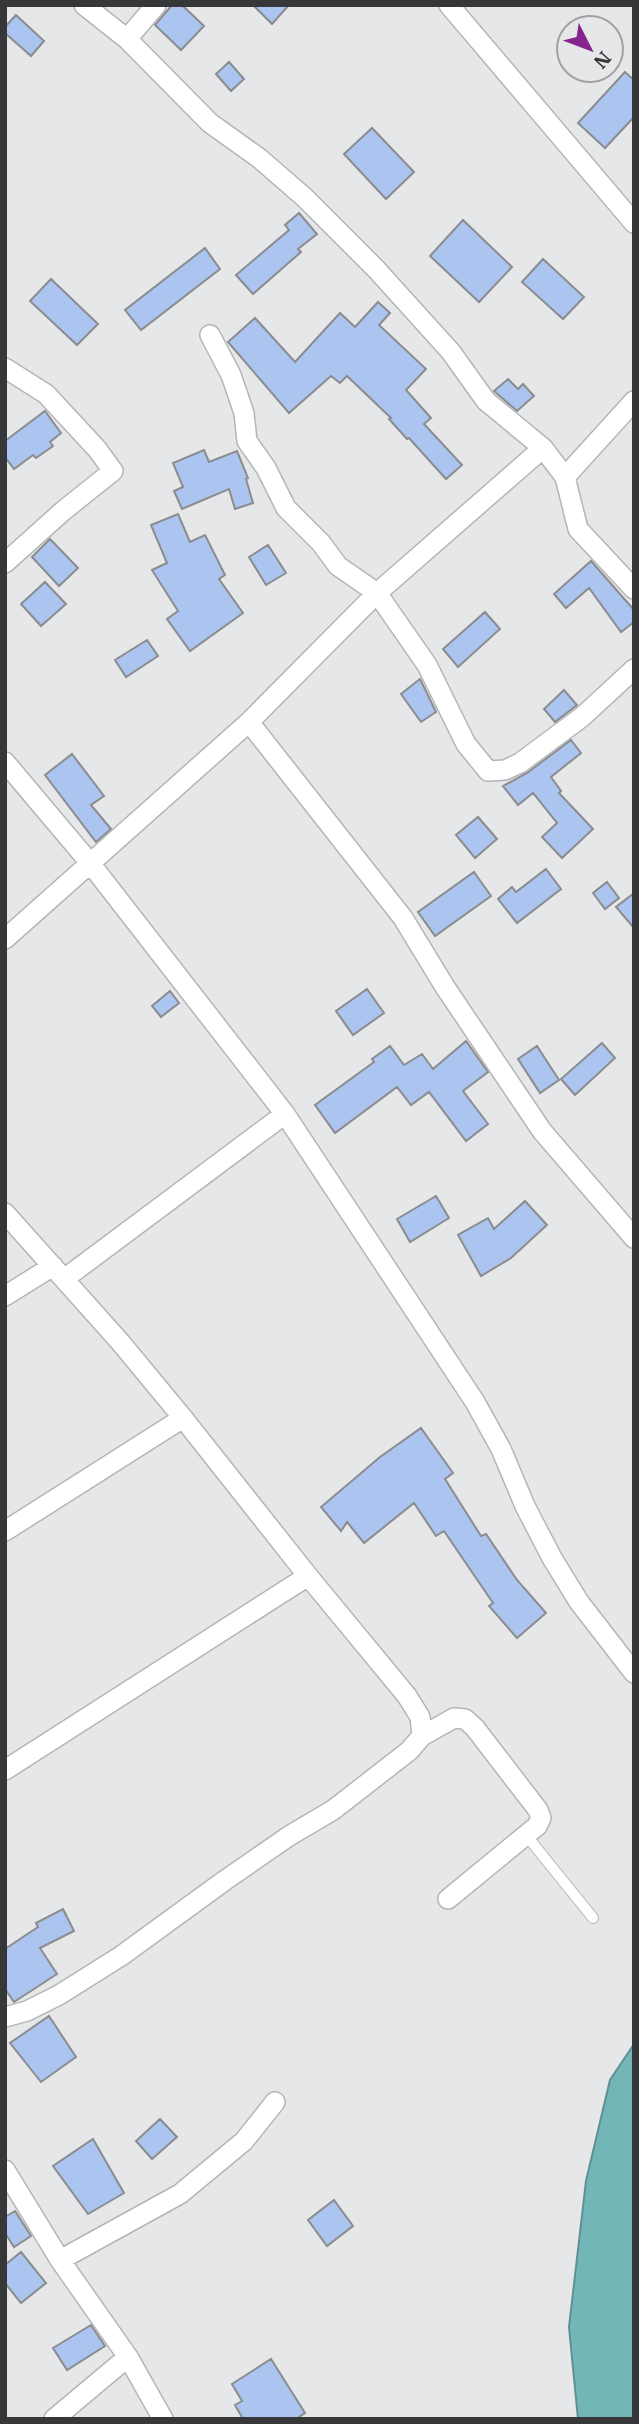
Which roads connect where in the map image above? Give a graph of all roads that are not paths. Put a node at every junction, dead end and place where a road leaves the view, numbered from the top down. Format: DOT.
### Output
graph roads {
  1 [pos="83,5"];
  2 [pos="156,5"];
  3 [pos="449,5"];
  4 [pos="127,39"];
  5 [pos="634,223"];
  6 [pos="210,335"];
  7 [pos="5,368"];
  8 [pos="634,401"];
  9 [pos="543,448"];
  10 [pos="565,477"];
  11 [pos="5,563"];
  12 [pos="634,589"];
  13 [pos="377,593"];
  14 [pos="634,669"];
  15 [pos="249,722"];
  16 [pos="5,762"];
  17 [pos="90,863"];
  18 [pos="5,939"];
  19 [pos="285,1114"];
  20 [pos="5,1213"];
  21 [pos="634,1238"];
  22 [pos="59,1273"];
  23 [pos="5,1296"];
  24 [pos="183,1418"];
  25 [pos="5,1531"];
  26 [pos="308,1576"];
  27 [pos="634,1673"];
  28 [pos="422,1736"];
  29 [pos="5,1770"];
  30 [pos="526,1835"];
  31 [pos="448,1899"];
  32 [pos="593,1918"];
  33 [pos="5,2017"];
  34 [pos="275,2102"];
  35 [pos="5,2170"];
  36 [pos="60,2260"];
  37 [pos="128,2357"];
  38 [pos="54,2419"];
  39 [pos="163,2419"];
  1 -- 4 [label="street"];
  2 -- 4 [label="street"];
  3 -- 5 [label="street"];
  4 -- 9 [label="street"];
  6 -- 13 [label="street"];
  7 -- 11 [label="street"];
  8 -- 10 [label="street"];
  9 -- 10 [label="street"];
  9 -- 13 [label="street"];
  10 -- 12 [label="street"];
  13 -- 14 [label="street"];
  13 -- 15 [label="street"];
  15 -- 17 [label="street"];
  15 -- 21 [label="street"];
  16 -- 17 [label="street"];
  17 -- 18 [label="street"];
  17 -- 19 [label="street"];
  19 -- 22 [label="street"];
  19 -- 27 [label="street"];
  20 -- 22 [label="street"];
  22 -- 23 [label="street"];
  22 -- 24 [label="street"];
  24 -- 25 [label="street"];
  24 -- 26 [label="street"];
  26 -- 28 [label="street"];
  26 -- 29 [label="street"];
  28 -- 30 [label="street"];
  28 -- 33 [label="street"];
  30 -- 31 [label="street"];
  30 -- 32 [label="lane"];
  34 -- 36 [label="street"];
  35 -- 36 [label="street"];
  36 -- 37 [label="street"];
  37 -- 38 [label="street"];
  37 -- 39 [label="street"];
}
